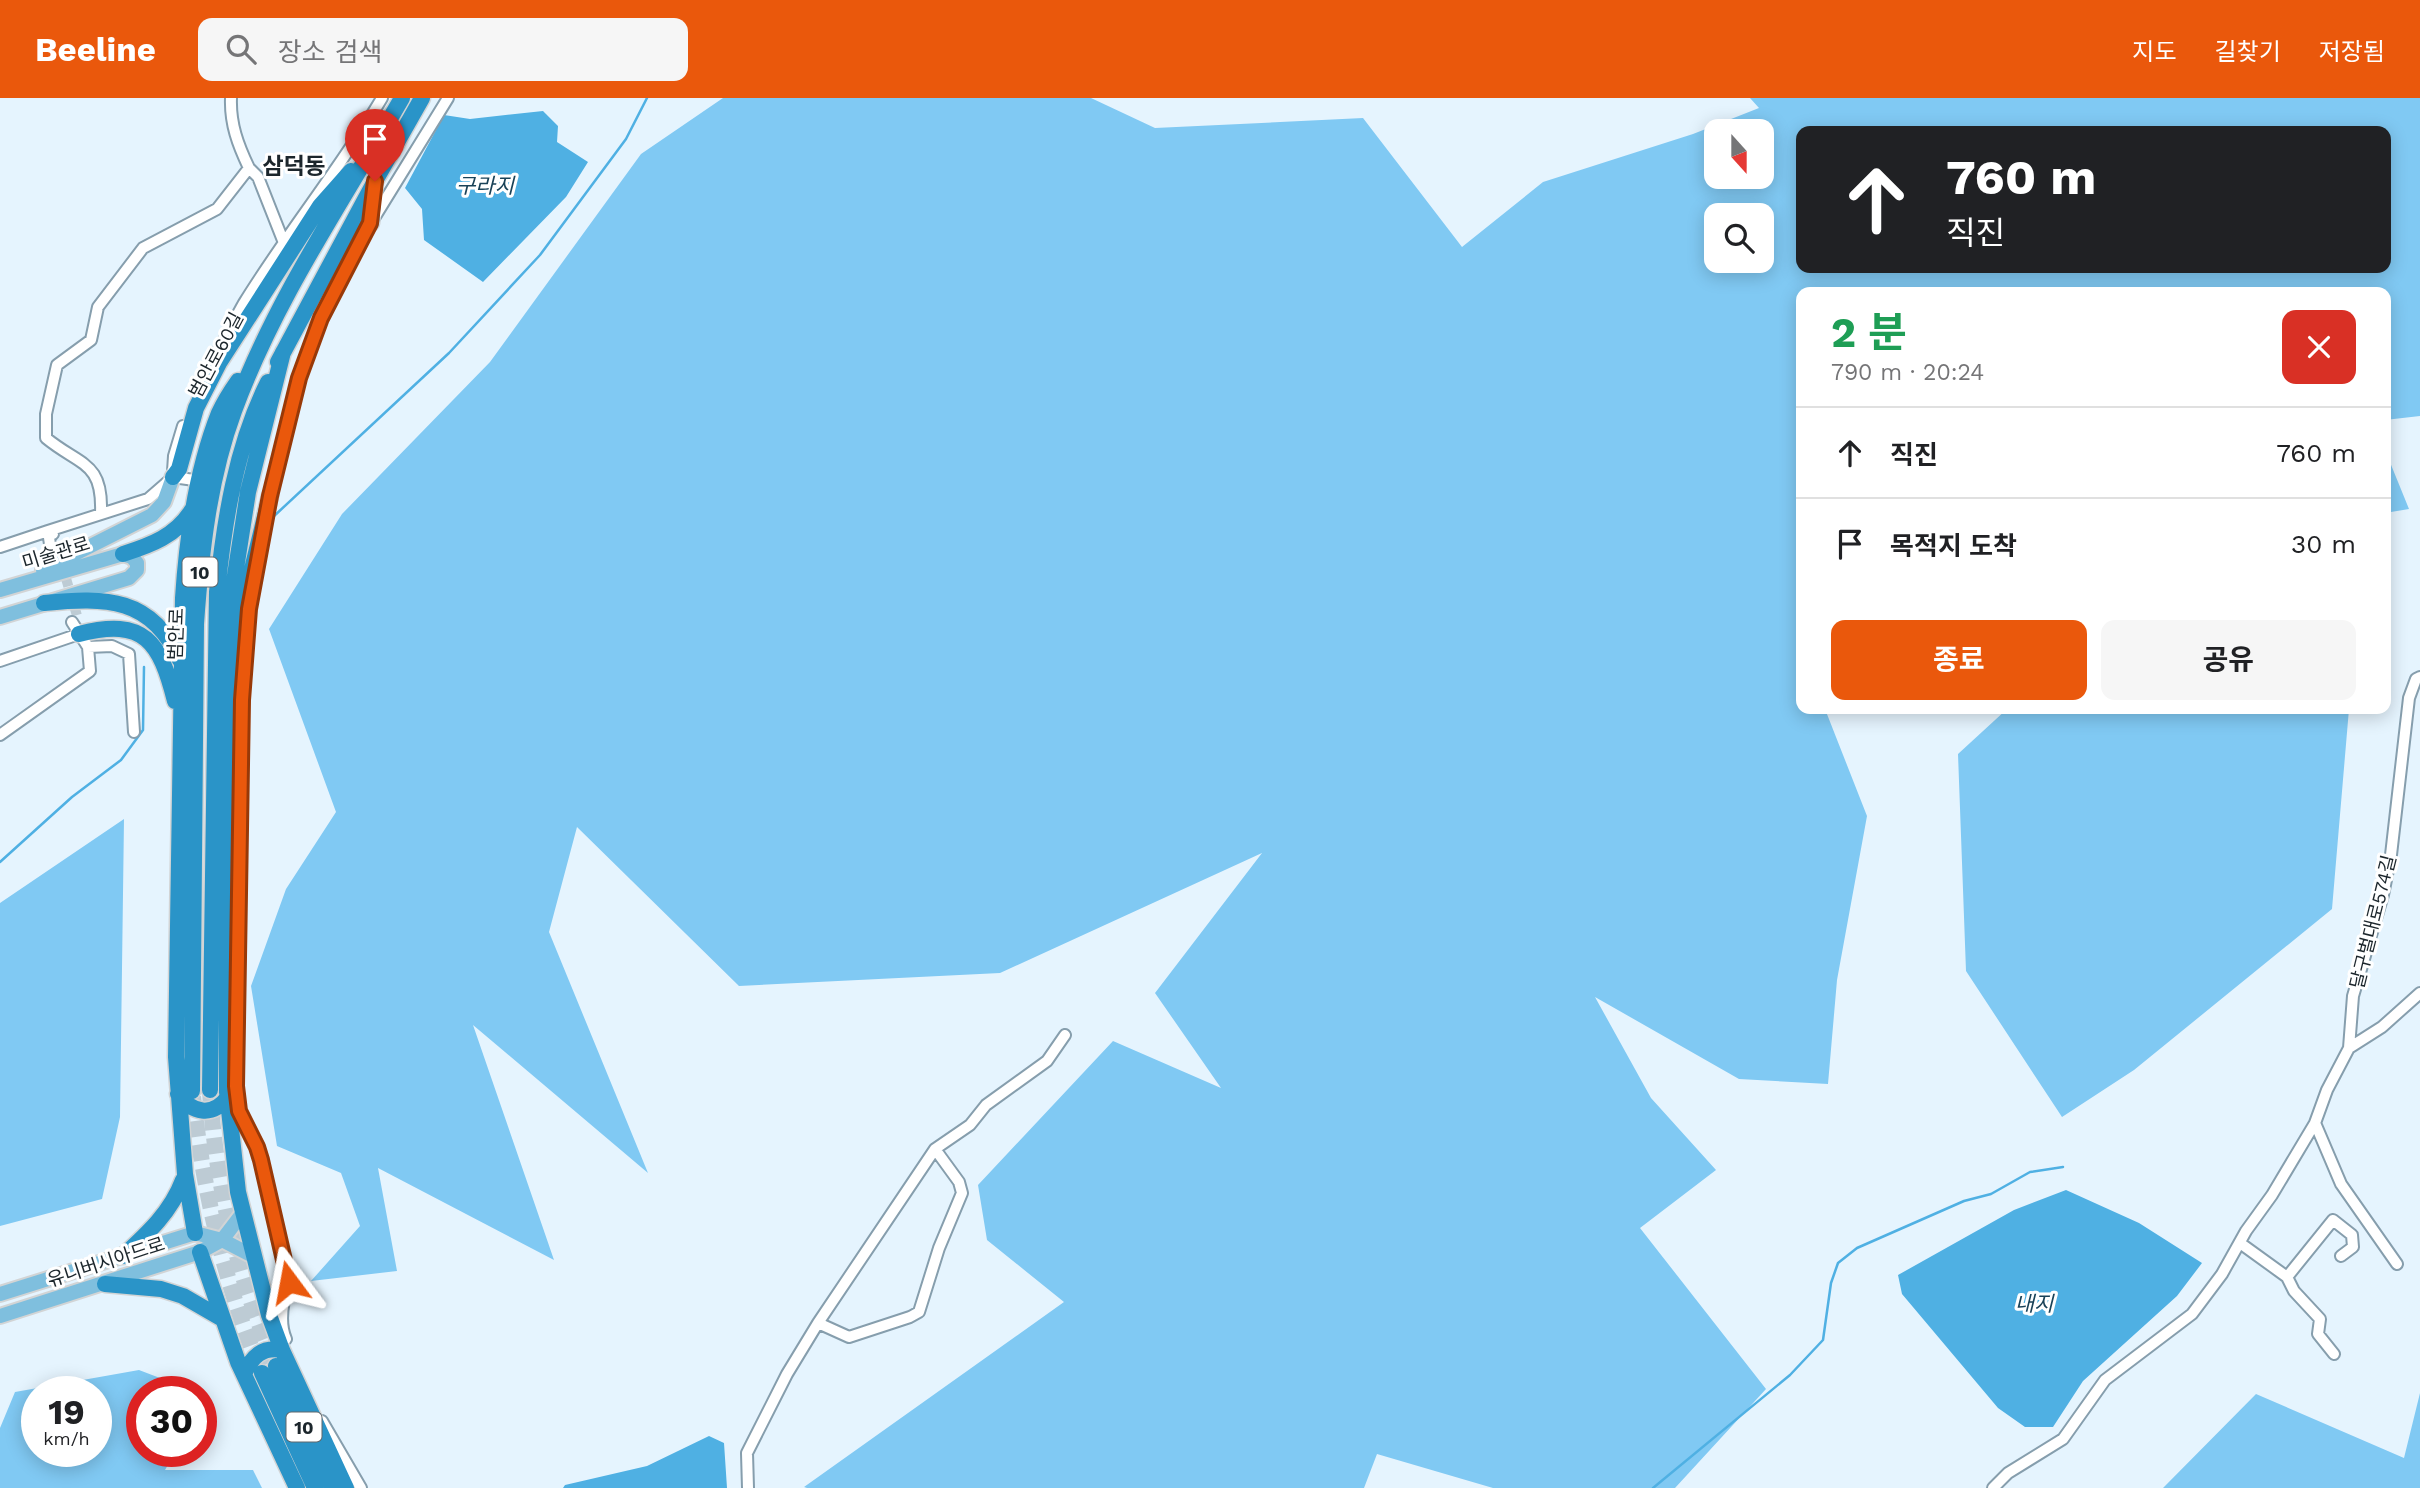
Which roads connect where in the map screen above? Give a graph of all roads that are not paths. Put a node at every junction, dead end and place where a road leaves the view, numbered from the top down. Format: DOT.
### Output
graph roads {
  1 [pos="231,98"];
  2 [pos="382,98"];
  3 [pos="402,98"];
  4 [pos="422,98"];
  5 [pos="448,98"];
  6 [pos="376,143"];
  7 [pos="249,168"];
  8 [pos="375,181"];
  9 [pos="370,223"];
  10 [pos="284,243"];
  11 [pos="275,318"];
  12 [pos="283,352"];
  13 [pos="173,477"];
  14 [pos="194,480"];
  15 [pos="262,494"];
  16 [pos="195,505"];
  17 [pos="101,513"];
  18 [pos="48,531"];
  19 [pos="0,547"];
  20 [pos="54,549"];
  21 [pos="123,554"];
  22 [pos="0,590"];
  23 [pos="44,603"];
  24 [pos="0,617"];
  25 [pos="79,630"];
  26 [pos="231,655"];
  27 [pos="0,661"];
  28 [pos="182,663"];
  29 [pos="2420,677"];
  30 [pos="181,724"];
  31 [pos="134,732"];
  32 [pos="0,735"];
  33 [pos="2420,993"];
  34 [pos="1065,1035"];
  35 [pos="2349,1048"];
  36 [pos="209,1090"];
  37 [pos="185,1093"];
  38 [pos="228,1097"];
  39 [pos="2315,1123"];
  40 [pos="935,1149"];
  41 [pos="185,1174"];
  42 [pos="242,1214"];
  43 [pos="2368,1223"];
  44 [pos="195,1233"];
  45 [pos="2352,1235"];
  46 [pos="222,1240"];
  47 [pos="2239,1243"];
  48 [pos="200,1252"];
  49 [pos="123,1256"];
  50 [pos="253,1256"];
  51 [pos="2341,1256"];
  52 [pos="2398,1264"];
  53 [pos="2287,1277"];
  54 [pos="105,1283"];
  55 [pos="0,1294"];
  56 [pos="0,1315"];
  57 [pos="221,1318"];
  58 [pos="818,1323"];
  59 [pos="282,1350"];
  60 [pos="2334,1354"];
  61 [pos="244,1374"];
  62 [pos="297,1488"];
  63 [pos="314,1488"];
  64 [pos="332,1488"];
  65 [pos="346,1488"];
  66 [pos="361,1488"];
  67 [pos="748,1488"];
  68 [pos="1993,1488"];
  1 -- 7 [label="street"];
  2 -- 10 [label="street, 범안로60길"];
  3 -- 6 [label="highway, 범안로 / 10"];
  4 -- 8 [label="highway, 범안로 / 10"];
  5 -- 9 [label="street"];
  6 -- 11 [label="highway, 범안로 / 10"];
  6 -- 13 [label="highway"];
  7 -- 10 [label="street"];
  7 -- 17 [label="street"];
  8 -- 9 [label="highway"];
  8 -- 12 [label="highway, 범안로 / 10"];
  9 -- 15 [label="street"];
  10 -- 13 [label="street, 범안로60길"];
  11 -- 16 [label="highway"];
  11 -- 37 [label="highway, 범안로 / 10"];
  12 -- 26 [label="highway"];
  12 -- 36 [label="highway, 범안로 / 10"];
  13 -- 14 [label="street"];
  13 -- 17 [label="street"];
  13 -- 22 [label="main road"];
  15 -- 26 [label="highway"];
  15 -- 66 [label="street"];
  16 -- 21 [label="highway"];
  16 -- 28 [label="highway"];
  17 -- 18 [label="street"];
  18 -- 19 [label="street"];
  18 -- 20 [label="street"];
  21 -- 22 [label="main road, 미술관로"];
  21 -- 23 [label="main road"];
  23 -- 24 [label="main road"];
  23 -- 28 [label="highway"];
  25 -- 27 [label="street"];
  25 -- 30 [label="highway"];
  25 -- 31 [label="street"];
  25 -- 32 [label="street"];
  26 -- 38 [label="highway"];
  28 -- 30 [label="highway"];
  29 -- 35 [label="street, 달구벌대로574길"];
  30 -- 37 [label="highway"];
  33 -- 35 [label="street"];
  34 -- 40 [label="street"];
  35 -- 39 [label="street, 달구벌대로574길"];
  37 -- 38 [label="highway"];
  37 -- 41 [label="highway"];
  38 -- 42 [label="highway"];
  39 -- 43 [label="street"];
  39 -- 47 [label="street, 달구벌대로574길"];
  40 -- 58 [label="street"];
  40 -- 58 [label="street"];
  41 -- 44 [label="highway"];
  41 -- 49 [label="highway"];
  42 -- 46 [label="main road, 유니버시아드로"];
  42 -- 50 [label="highway"];
  43 -- 45 [label="street"];
  43 -- 52 [label="street"];
  44 -- 46 [label="main road"];
  44 -- 48 [label="main road"];
  44 -- 49 [label="main road, 유니버시아드로"];
  45 -- 51 [label="street"];
  45 -- 53 [label="street"];
  46 -- 48 [label="main road, 유니버시아드로"];
  46 -- 50 [label="main road"];
  47 -- 53 [label="street"];
  47 -- 68 [label="street, 달구벌대로574길"];
  48 -- 54 [label="main road, 유니버시아드로"];
  48 -- 57 [label="highway"];
  49 -- 55 [label="main road, 유니버시아드로"];
  50 -- 59 [label="highway"];
  53 -- 60 [label="street"];
  54 -- 56 [label="main road, 유니버시아드로"];
  54 -- 57 [label="highway"];
  57 -- 61 [label="highway"];
  58 -- 67 [label="street"];
  59 -- 61 [label="highway"];
  59 -- 65 [label="highway"];
  61 -- 62 [label="highway"];
  63 -- 64 [label="highway, 10"];
}
